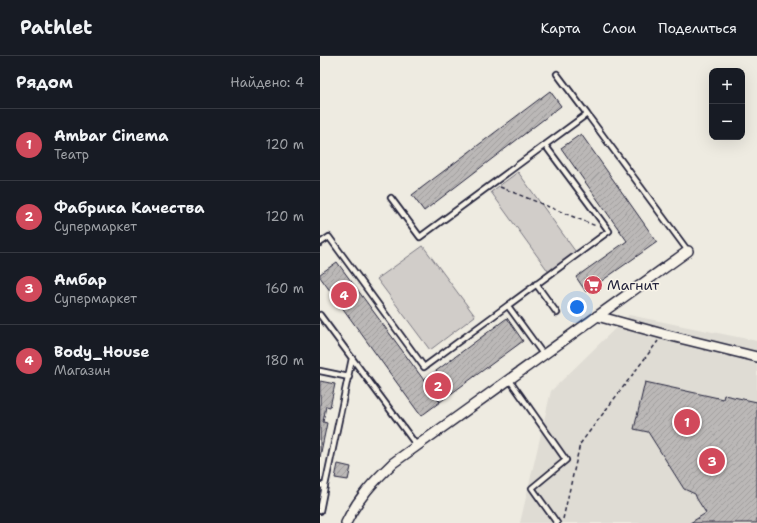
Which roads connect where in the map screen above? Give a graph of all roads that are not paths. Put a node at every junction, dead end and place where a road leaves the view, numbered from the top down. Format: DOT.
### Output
graph roads {
  1 [pos="557,74"];
  2 [pos="586,114"];
  3 [pos="546,145"];
  4 [pos="391,198"];
  5 [pos="320,243"];
  6 [pos="688,252"];
  7 [pos="536,284"];
  8 [pos="508,306"];
  9 [pos="558,313"];
  10 [pos="320,315"];
  11 [pos="597,316"];
  12 [pos="543,354"];
  13 [pos="757,357"];
  14 [pos="352,358"];
  15 [pos="320,371"];
  16 [pos="349,377"];
  17 [pos="509,379"];
  18 [pos="417,446"];
  19 [pos="323,486"];
  20 [pos="320,512"];
  21 [pos="346,523"];
  22 [pos="556,523"];
  1 -- 2 [label="lane"];
  2 -- 3 [label="lane"];
  2 -- 6 [label="lane"];
  3 -- 4 [label="lane"];
  3 -- 7 [label="lane"];
  5 -- 8 [label="lane"];
  6 -- 11 [label="street"];
  7 -- 8 [label="lane"];
  7 -- 9 [label="lane"];
  8 -- 12 [label="lane"];
  10 -- 14 [label="lane"];
  11 -- 12 [label="street"];
  11 -- 13 [label="street"];
  12 -- 17 [label="street"];
  14 -- 16 [label="lane"];
  14 -- 18 [label="lane"];
  15 -- 16 [label="lane"];
  16 -- 19 [label="lane"];
  17 -- 18 [label="street"];
  17 -- 22 [label="lane"];
  18 -- 21 [label="street"];
  19 -- 20 [label="lane"];
}
